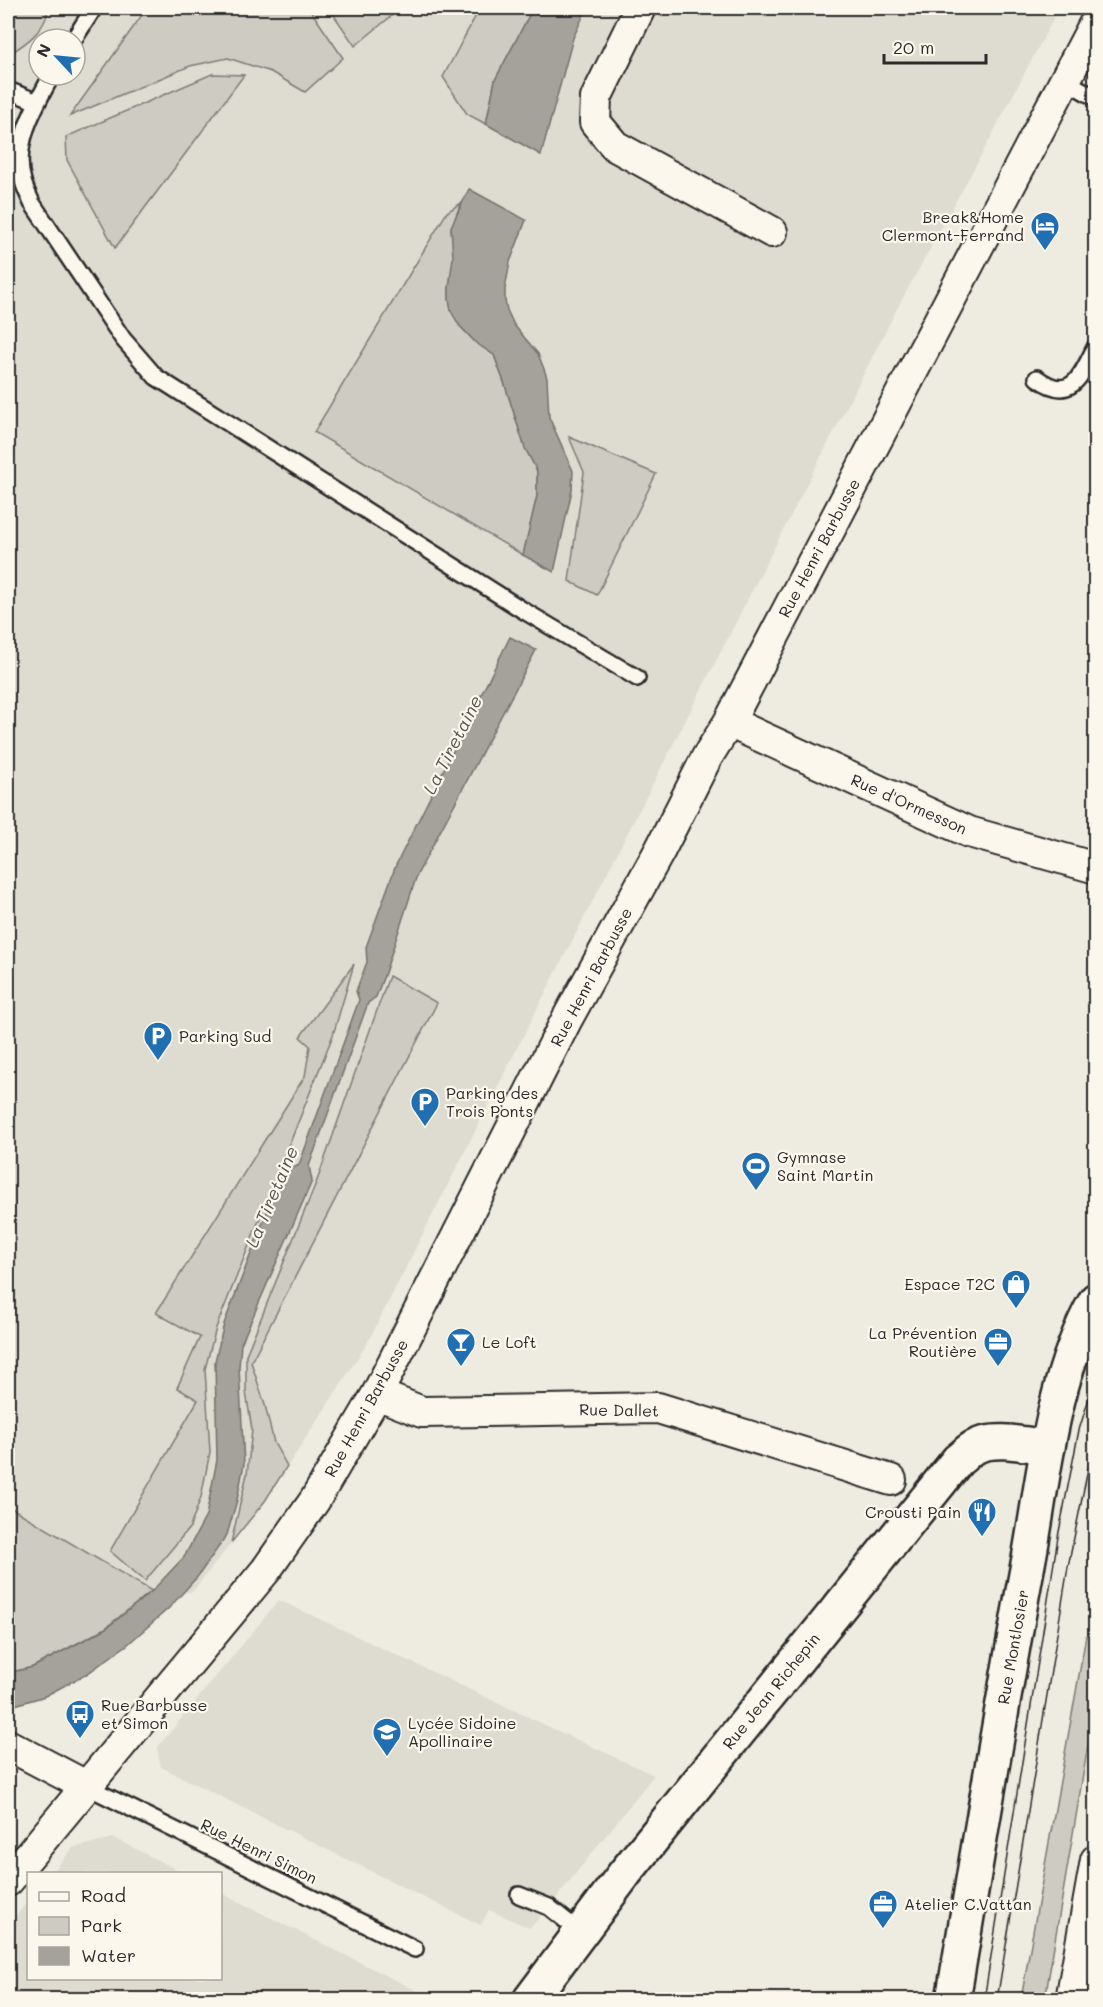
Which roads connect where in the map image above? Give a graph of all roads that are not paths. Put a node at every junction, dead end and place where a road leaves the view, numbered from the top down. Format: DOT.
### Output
graph roads {
  1 [pos="94,8"];
  2 [pos="640,8"];
  3 [pos="1095,21"];
  4 [pos="82,27"];
  5 [pos="1064,80"];
  6 [pos="45,87"];
  7 [pos="8,90"];
  8 [pos="1095,98"];
  9 [pos="37,102"];
  10 [pos="21,158"];
  11 [pos="8,175"];
  12 [pos="772,232"];
  13 [pos="1095,346"];
  14 [pos="1037,378"];
  15 [pos="637,678"];
  16 [pos="729,722"];
  17 [pos="1095,868"];
  18 [pos="1095,1300"];
  19 [pos="377,1394"];
  20 [pos="1048,1448"];
  21 [pos="891,1480"];
  22 [pos="8,1745"];
  23 [pos="86,1786"];
  24 [pos="1095,1860"];
  25 [pos="8,1881"];
  26 [pos="519,1894"];
  27 [pos="580,1932"];
  28 [pos="415,1949"];
  29 [pos="530,2000"];
  30 [pos="953,2000"];
  31 [pos="1071,2000"];
  1 -- 4 [label="lane"];
  2 -- 12 [label="street"];
  3 -- 5 [label="street, Rue Henri Barbusse"];
  5 -- 8 [label="lane"];
  5 -- 16 [label="street, Rue Henri Barbusse"];
  6 -- 9 [label="lane"];
  7 -- 9 [label="lane"];
  9 -- 10 [label="lane"];
  10 -- 11 [label="lane"];
  10 -- 15 [label="lane"];
  13 -- 14 [label="lane"];
  16 -- 17 [label="street, Rue d'Ormesson"];
  16 -- 19 [label="street, Rue Henri Barbusse"];
  18 -- 20 [label="street, Rue Montlosier"];
  19 -- 21 [label="street, Rue Dallet"];
  19 -- 23 [label="street, Rue Henri Barbusse"];
  20 -- 27 [label="street, Rue Jean Richepin"];
  20 -- 30 [label="street, Rue Montlosier"];
  22 -- 23 [label="street"];
  23 -- 25 [label="street, Rue Henri Barbusse"];
  23 -- 28 [label="lane, Rue Henri Simon"];
  24 -- 31 [label="street"];
  26 -- 27 [label="lane"];
  27 -- 29 [label="street, Rue Jean Richepin"];
}
